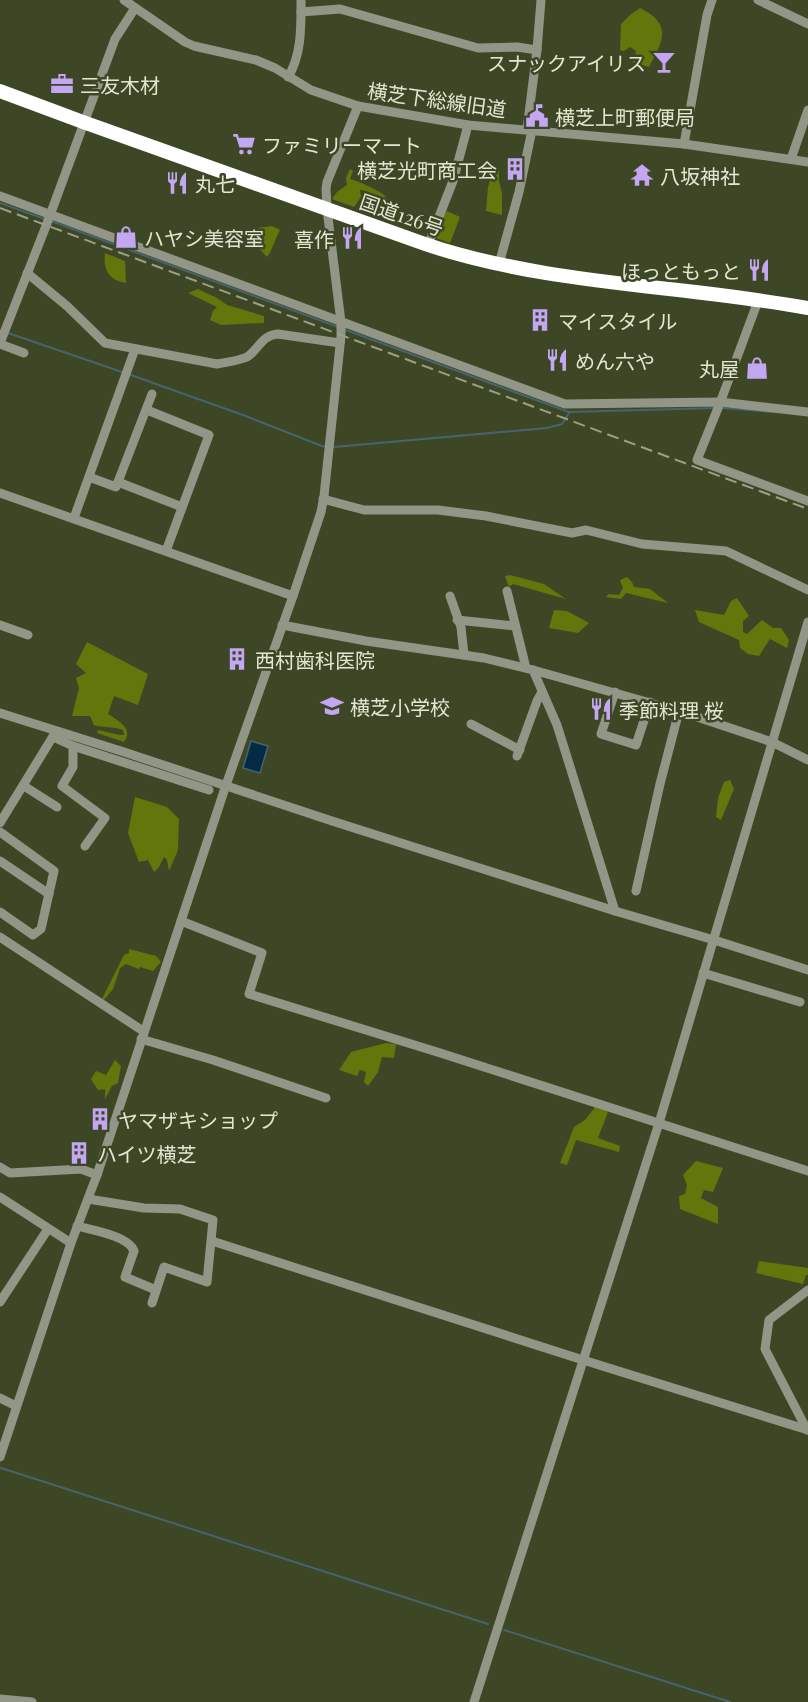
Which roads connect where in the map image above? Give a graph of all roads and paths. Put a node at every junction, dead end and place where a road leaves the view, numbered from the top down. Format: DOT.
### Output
graph roads {
  1 [pos="124,0"];
  2 [pos="301,0"];
  3 [pos="541,0"];
  4 [pos="712,0"];
  5 [pos="758,0"];
  6 [pos="135,8"];
  7 [pos="301,12"];
  8 [pos="808,24"];
  9 [pos="537,50"];
  10 [pos="288,77"];
  11 [pos="0,91"];
  12 [pos="358,106"];
  13 [pos="808,110"];
  14 [pos="83,122"];
  15 [pos="468,124"];
  16 [pos="530,129"];
  17 [pos="684,144"];
  18 [pos="791,159"];
  19 [pos="808,162"];
  20 [pos="0,196"];
  21 [pos="327,208"];
  22 [pos="50,215"];
  23 [pos="428,245"];
  24 [pos="499,264"];
  25 [pos="27,273"];
  26 [pos="758,301"];
  27 [pos="808,308"];
  28 [pos="341,322"];
  29 [pos="341,339"];
  30 [pos="0,344"];
  31 [pos="135,349"];
  32 [pos="24,353"];
  33 [pos="152,394"];
  34 [pos="719,406"];
  35 [pos="147,410"];
  36 [pos="808,412"];
  37 [pos="88,477"];
  38 [pos="118,482"];
  39 [pos="0,493"];
  40 [pos="323,499"];
  41 [pos="808,501"];
  42 [pos="182,507"];
  43 [pos="74,518"];
  44 [pos="166,551"];
  45 [pos="808,590"];
  46 [pos="507,591"];
  47 [pos="293,596"];
  48 [pos="450,596"];
  49 [pos="457,620"];
  50 [pos="808,622"];
  51 [pos="0,625"];
  52 [pos="282,625"];
  53 [pos="515,626"];
  54 [pos="28,634"];
  55 [pos="464,655"];
  56 [pos="529,669"];
  57 [pos="542,692"];
  58 [pos="615,692"];
  59 [pos="650,702"];
  60 [pos="680,711"];
  61 [pos="0,713"];
  62 [pos="471,724"];
  63 [pos="55,734"];
  64 [pos="772,742"];
  65 [pos="74,746"];
  66 [pos="808,760"];
  67 [pos="226,785"];
  68 [pos="24,786"];
  69 [pos="209,790"];
  70 [pos="57,807"];
  71 [pos="0,823"];
  72 [pos="0,832"];
  73 [pos="86,846"];
  74 [pos="0,861"];
  75 [pos="636,891"];
  76 [pos="49,894"];
  77 [pos="615,911"];
  78 [pos="0,912"];
  79 [pos="181,921"];
  80 [pos="0,937"];
  81 [pos="714,940"];
  82 [pos="808,970"];
  83 [pos="703,973"];
  84 [pos="800,1002"];
  85 [pos="142,1035"];
  86 [pos="326,1098"];
  87 [pos="659,1123"];
  88 [pos="0,1167"];
  89 [pos="808,1171"];
  90 [pos="97,1175"];
  91 [pos="0,1197"];
  92 [pos="88,1199"];
  93 [pos="77,1226"];
  94 [pos="48,1229"];
  95 [pos="212,1241"];
  96 [pos="71,1243"];
  97 [pos="156,1290"];
  98 [pos="808,1290"];
  99 [pos="0,1302"];
  100 [pos="152,1304"];
  101 [pos="583,1360"];
  102 [pos="0,1398"];
  103 [pos="16,1406"];
  104 [pos="807,1430"];
  105 [pos="0,1457"];
  106 [pos="0,1699"];
  107 [pos="32,1702"];
  108 [pos="474,1702"];
  1 -- 6 [label="street, 横芝下総線旧道"];
  2 -- 7 [label="street"];
  3 -- 9 [label="street"];
  4 -- 17 [label="street"];
  5 -- 8 [label="street"];
  6 -- 10 [label="street, 横芝下総線旧道"];
  6 -- 14 [label="street"];
  7 -- 9 [label="street"];
  7 -- 10 [label="street"];
  9 -- 16 [label="street"];
  10 -- 12 [label="street, 横芝下総線旧道"];
  11 -- 14 [label="highway, 国道126号"];
  12 -- 15 [label="street, 横芝下総線旧道"];
  12 -- 21 [label="street"];
  13 -- 18 [label="street"];
  14 -- 21 [label="highway, 国道126号"];
  14 -- 22 [label="street"];
  15 -- 16 [label="street, 横芝下総線旧道"];
  15 -- 23 [label="street"];
  16 -- 17 [label="street, 横芝下総線旧道"];
  16 -- 24 [label="street"];
  17 -- 18 [label="street, 横芝下総線旧道"];
  18 -- 19 [label="street, 横芝下総線旧道"];
  20 -- 22 [label="street"];
  21 -- 23 [label="highway, 国道126号"];
  21 -- 28 [label="street"];
  22 -- 25 [label="street"];
  22 -- 28 [label="street"];
  23 -- 24 [label="highway, 国道126号"];
  24 -- 26 [label="highway, 国道126号"];
  25 -- 30 [label="street"];
  25 -- 31 [label="street"];
  26 -- 27 [label="highway, 国道126号"];
  26 -- 34 [label="street"];
  28 -- 29 [label="street"];
  28 -- 34 [label="street"];
  29 -- 31 [label="street"];
  29 -- 40 [label="street"];
  30 -- 32 [label="street"];
  31 -- 37 [label="street"];
  33 -- 35 [label="street"];
  34 -- 36 [label="street"];
  34 -- 41 [label="street"];
  35 -- 38 [label="street"];
  35 -- 42 [label="street"];
  37 -- 38 [label="street"];
  37 -- 43 [label="street"];
  38 -- 42 [label="street"];
  39 -- 43 [label="street"];
  40 -- 45 [label="street"];
  40 -- 47 [label="street"];
  42 -- 44 [label="street"];
  43 -- 44 [label="street"];
  44 -- 47 [label="street"];
  46 -- 53 [label="street"];
  47 -- 52 [label="street"];
  48 -- 49 [label="street"];
  49 -- 53 [label="street"];
  49 -- 55 [label="street"];
  50 -- 64 [label="street"];
  51 -- 54 [label="street"];
  52 -- 55 [label="street"];
  52 -- 67 [label="street"];
  53 -- 56 [label="street"];
  55 -- 56 [label="street"];
  56 -- 57 [label="street"];
  56 -- 58 [label="street"];
  57 -- 62 [label="street"];
  57 -- 77 [label="street"];
  58 -- 59 [label="street"];
  58 -- 59 [label="street"];
  59 -- 60 [label="street"];
  60 -- 64 [label="street"];
  60 -- 75 [label="street"];
  61 -- 63 [label="street"];
  63 -- 65 [label="street"];
  63 -- 67 [label="street"];
  63 -- 68 [label="street"];
  64 -- 66 [label="street"];
  64 -- 81 [label="street"];
  65 -- 69 [label="street"];
  65 -- 73 [label="street"];
  67 -- 77 [label="street"];
  67 -- 79 [label="street"];
  68 -- 70 [label="street"];
  68 -- 71 [label="street"];
  72 -- 76 [label="street"];
  74 -- 76 [label="street"];
  76 -- 78 [label="street"];
  77 -- 81 [label="street"];
  79 -- 85 [label="street"];
  79 -- 87 [label="street"];
  80 -- 85 [label="street"];
  81 -- 82 [label="street"];
  81 -- 83 [label="street"];
  83 -- 84 [label="street"];
  83 -- 87 [label="street"];
  85 -- 86 [label="street"];
  85 -- 90 [label="street"];
  87 -- 89 [label="street"];
  87 -- 101 [label="street"];
  88 -- 90 [label="street"];
  90 -- 92 [label="street"];
  91 -- 94 [label="street"];
  92 -- 93 [label="street"];
  92 -- 95 [label="street"];
  93 -- 96 [label="street"];
  93 -- 97 [label="street"];
  94 -- 96 [label="street"];
  94 -- 99 [label="street"];
  95 -- 97 [label="street"];
  95 -- 101 [label="street"];
  96 -- 103 [label="street"];
  97 -- 100 [label="street"];
  98 -- 104 [label="street"];
  101 -- 104 [label="street"];
  101 -- 108 [label="street"];
  102 -- 103 [label="street"];
  103 -- 105 [label="street"];
  106 -- 107 [label="street"];
}
